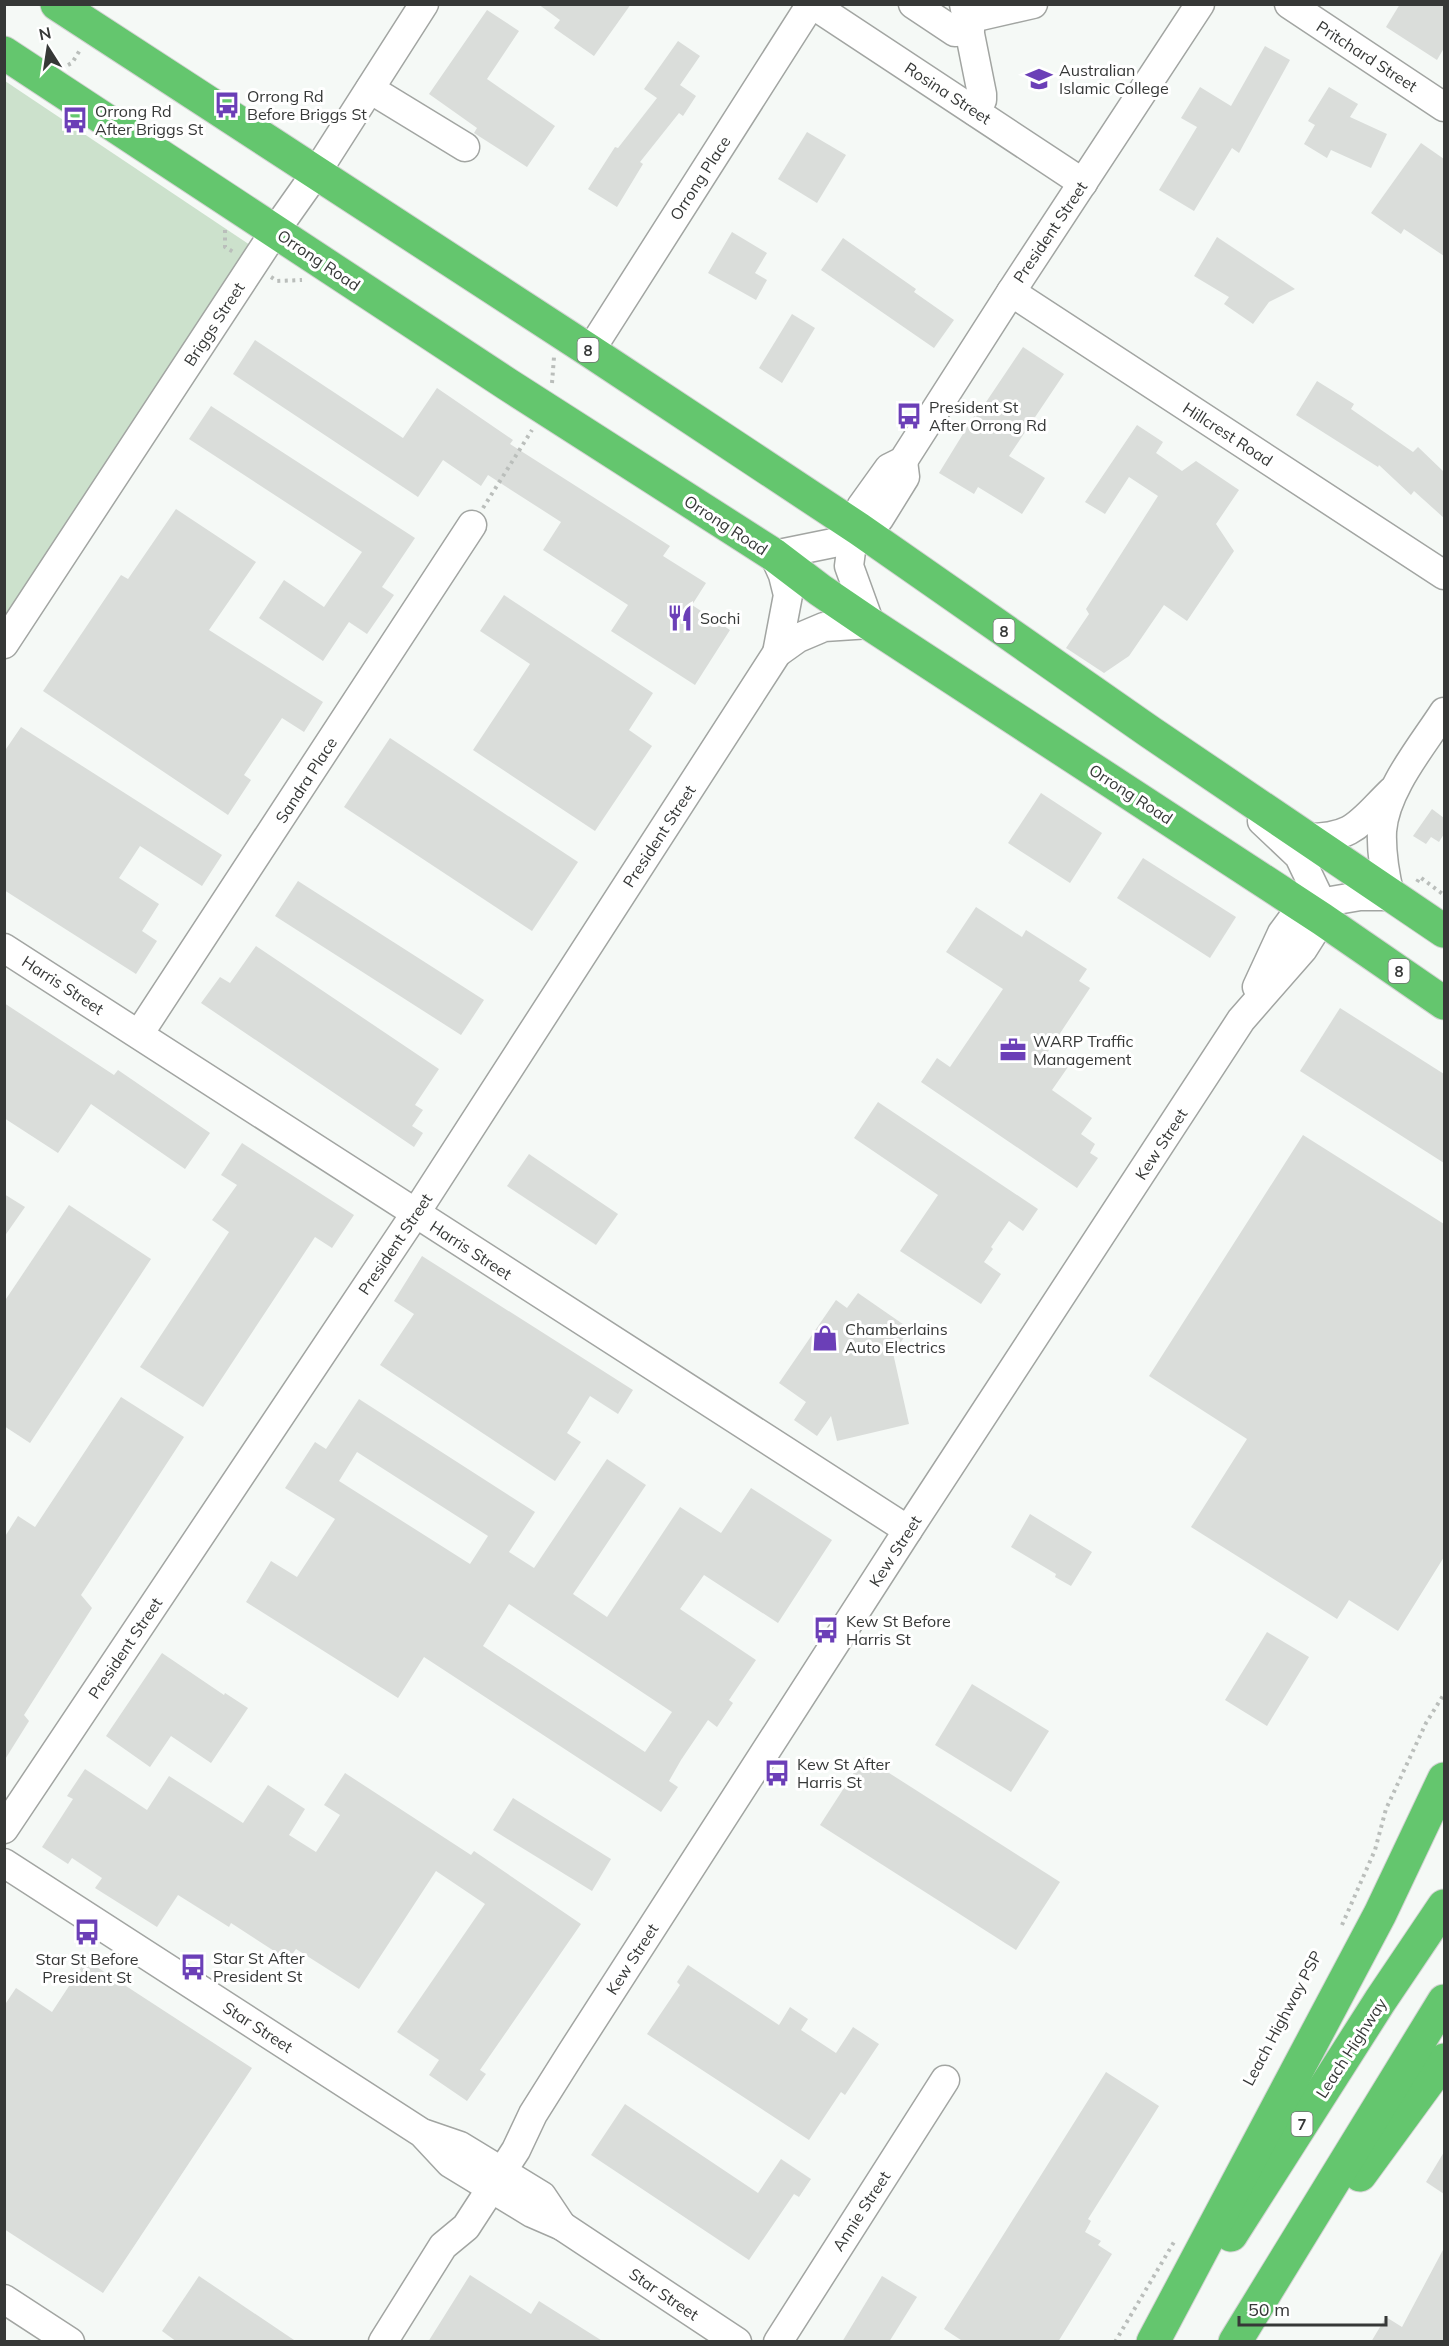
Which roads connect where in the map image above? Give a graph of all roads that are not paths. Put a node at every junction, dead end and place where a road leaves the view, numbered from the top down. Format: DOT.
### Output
graph roads {
  1 [pos="57,4"];
  2 [pos="424,4"];
  3 [pos="811,4"];
  4 [pos="913,4"];
  5 [pos="1033,4"];
  6 [pos="1200,4"];
  7 [pos="1289,4"];
  8 [pos="973,16"];
  9 [pos="4,53"];
  10 [pos="370,89"];
  11 [pos="1444,107"];
  12 [pos="976,112"];
  13 [pos="465,147"];
  14 [pos="316,173"];
  15 [pos="1083,183"];
  16 [pos="275,231"];
  17 [pos="1011,292"];
  18 [pos="590,351"];
  19 [pos="472,525"];
  20 [pos="859,529"];
  21 [pos="774,555"];
  22 [pos="1444,575"];
  23 [pos="870,624"];
  24 [pos="4,644"];
  25 [pos="777,653"];
  26 [pos="1444,712"];
  27 [pos="1150,732"];
  28 [pos="1396,787"];
  29 [pos="1306,838"];
  30 [pos="1390,896"];
  31 [pos="1315,909"];
  32 [pos="1444,931"];
  33 [pos="4,948"];
  34 [pos="1444,1003"];
  35 [pos="139,1034"];
  36 [pos="415,1214"];
  37 [pos="908,1530"];
  38 [pos="1444,1779"];
  39 [pos="4,1829"];
  40 [pos="4,1863"];
  41 [pos="1444,1906"];
  42 [pos="1444,2001"];
  43 [pos="1444,2060"];
  44 [pos="945,2080"];
  45 [pos="488,2174"];
  46 [pos="4,2299"];
  47 [pos="70,2342"];
  48 [pos="383,2342"];
  49 [pos="737,2342"];
  50 [pos="778,2342"];
  51 [pos="1153,2342"];
  52 [pos="1160,2342"];
  53 [pos="1237,2342"];
  1 -- 14 [label="highway, 8"];
  2 -- 10 [label="street, Briggs Street"];
  3 -- 12 [label="street, Rosina Street"];
  3 -- 18 [label="street, Orrong Place"];
  4 -- 8 [label="street"];
  5 -- 8 [label="street"];
  6 -- 15 [label="street, President Street"];
  7 -- 11 [label="street, Pritchard Street"];
  8 -- 12 [label="street"];
  9 -- 16 [label="highway, Orrong Road / 8"];
  10 -- 13 [label="street"];
  10 -- 14 [label="street, Briggs Street"];
  12 -- 15 [label="street, Rosina Street"];
  14 -- 16 [label="street, Briggs Street"];
  14 -- 18 [label="highway, 8"];
  15 -- 17 [label="street, President Street"];
  16 -- 21 [label="highway, Orrong Road / 8"];
  16 -- 24 [label="street, Briggs Street"];
  17 -- 20 [label="street, President Street"];
  17 -- 22 [label="street, Hillcrest Road"];
  18 -- 20 [label="highway, 8"];
  19 -- 35 [label="street, Sandra Place"];
  20 -- 21 [label="street"];
  20 -- 23 [label="street, President Street"];
  20 -- 27 [label="highway, 8"];
  21 -- 23 [label="highway, Orrong Road / 8"];
  21 -- 25 [label="street, President Street"];
  23 -- 25 [label="street, President Street"];
  23 -- 31 [label="highway, Orrong Road / 8"];
  25 -- 36 [label="street, President Street"];
  26 -- 28 [label="street"];
  27 -- 29 [label="highway, 8"];
  27 -- 31 [label="street"];
  28 -- 29 [label="street"];
  28 -- 30 [label="street"];
  29 -- 30 [label="highway, 8"];
  30 -- 31 [label="street"];
  30 -- 32 [label="highway, 8"];
  31 -- 34 [label="highway, Orrong Road / 8"];
  31 -- 37 [label="street, Kew Street"];
  33 -- 35 [label="street, Harris Street"];
  35 -- 36 [label="street, Harris Street"];
  36 -- 37 [label="street, Harris Street"];
  36 -- 39 [label="street, President Street"];
  37 -- 45 [label="street, Kew Street"];
  38 -- 51 [label="highway"];
  40 -- 45 [label="street, Star Street"];
  41 -- 52 [label="highway, Leach Highway / 7"];
  42 -- 53 [label="highway"];
  43 -- 53 [label="highway"];
  44 -- 50 [label="street, Annie Street"];
  45 -- 48 [label="street, Kew Street"];
  45 -- 49 [label="street, Star Street"];
  46 -- 47 [label="street"];
}
